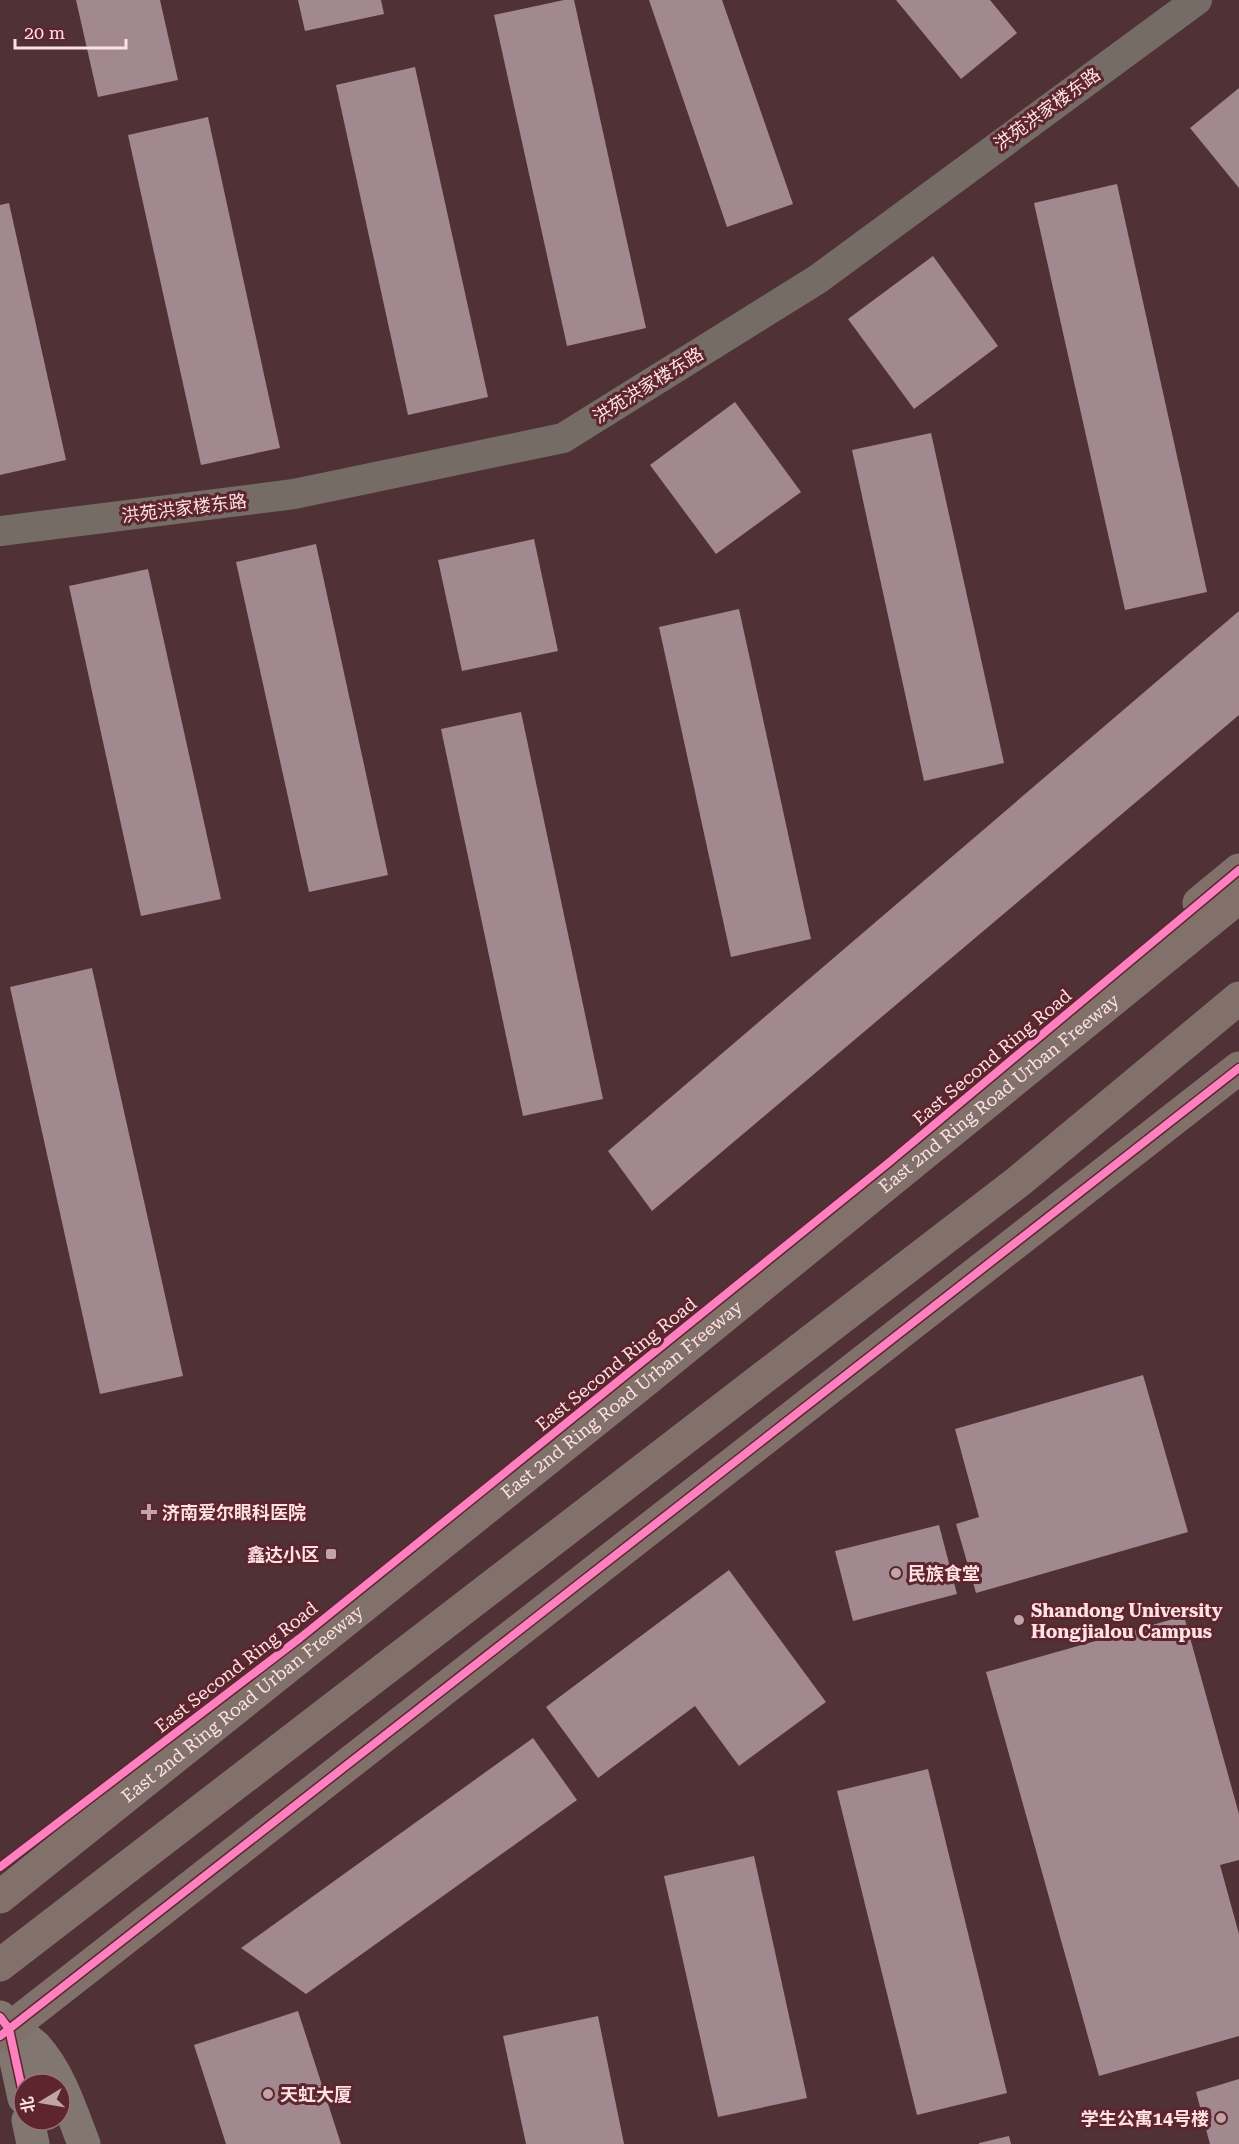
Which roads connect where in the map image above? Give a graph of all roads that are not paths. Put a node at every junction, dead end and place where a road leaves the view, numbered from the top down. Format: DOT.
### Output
graph roads {
  1 [pos="1197,0"];
  2 [pos="0,531"];
  3 [pos="1239,870"];
  4 [pos="1239,897"];
  5 [pos="1239,998"];
  6 [pos="1239,1068"];
  7 [pos="0,1867"];
  8 [pos="0,1897"];
  9 [pos="0,1965"];
  10 [pos="3,2027"];
  11 [pos="16,2072"];
  12 [pos="84,2144"];
  1 -- 2 [label="street, 洪苑洪家楼东路"];
  3 -- 7 [label="highway, East Second Ring Road"];
  4 -- 8 [label="highway, East 2nd Ring Road Urban Freeway"];
  5 -- 9 [label="highway"];
  6 -- 10 [label="highway"];
  10 -- 11 [label="main road"];
  10 -- 12 [label="main road"];
}
